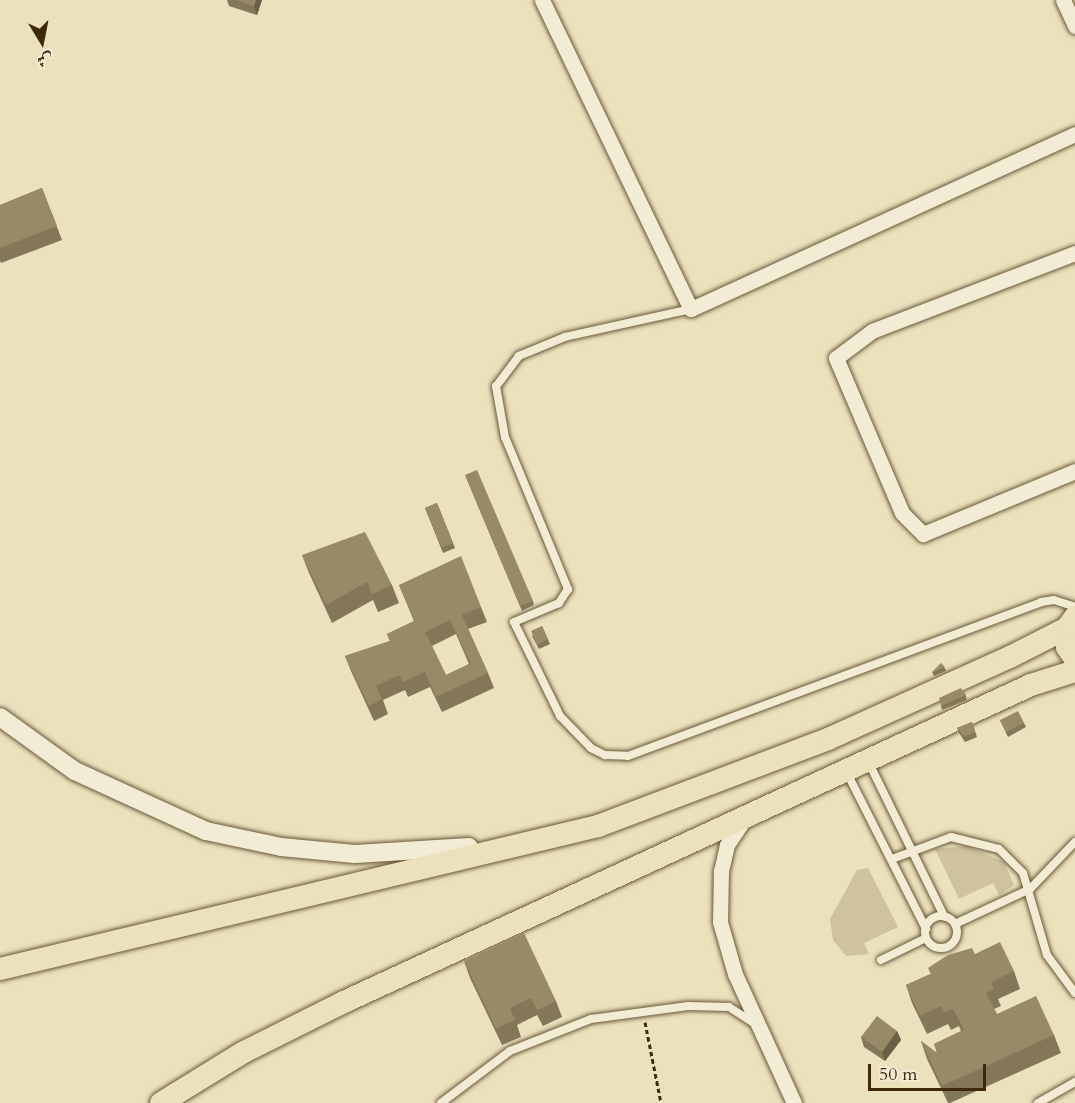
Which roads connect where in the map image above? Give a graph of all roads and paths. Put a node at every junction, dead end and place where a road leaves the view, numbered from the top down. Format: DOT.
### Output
graph roads {
  1 [pos="542,0"];
  2 [pos="1063,0"];
  3 [pos="1075,26"];
  4 [pos="1075,134"];
  5 [pos="1075,253"];
  6 [pos="691,309"];
  7 [pos="1075,471"];
  8 [pos="1072,617"];
  9 [pos="1075,659"];
  10 [pos="1075,671"];
  11 [pos="0,717"];
  12 [pos="867,759"];
  13 [pos="845,770"];
  14 [pos="754,812"];
  15 [pos="598,826"];
  16 [pos="1075,842"];
  17 [pos="912,849"];
  18 [pos="892,860"];
  19 [pos="1030,889"];
  20 [pos="944,916"];
  21 [pos="955,924"];
  22 [pos="926,929"];
  23 [pos="926,938"];
  24 [pos="881,960"];
  25 [pos="0,969"];
  26 [pos="1075,993"];
  27 [pos="642,1009"];
  28 [pos="764,1037"];
  29 [pos="1075,1082"];
  30 [pos="161,1103"];
  31 [pos="441,1103"];
  32 [pos="661,1103"];
  33 [pos="794,1103"];
  34 [pos="1038,1103"];
  1 -- 6 [label="street"];
  2 -- 3 [label="street"];
  4 -- 6 [label="street"];
  5 -- 7 [label="street"];
  6 -- 8 [label="lane"];
  8 -- 9 [label="main road"];
  8 -- 15 [label="main road"];
  10 -- 12 [label="main road"];
  11 -- 15 [label="street"];
  12 -- 13 [label="main road"];
  12 -- 17 [label="lane"];
  13 -- 14 [label="main road"];
  13 -- 18 [label="lane"];
  14 -- 28 [label="street"];
  14 -- 30 [label="main road"];
  15 -- 25 [label="main road"];
  16 -- 19 [label="lane"];
  17 -- 18 [label="lane"];
  17 -- 19 [label="lane"];
  17 -- 20 [label="lane"];
  18 -- 22 [label="lane"];
  19 -- 21 [label="lane"];
  19 -- 26 [label="lane"];
  20 -- 21 [label="lane"];
  20 -- 22 [label="lane"];
  21 -- 23 [label="lane"];
  22 -- 23 [label="lane"];
  23 -- 24 [label="lane"];
  27 -- 28 [label="lane"];
  27 -- 31 [label="lane"];
  27 -- 32 [label="path"];
  28 -- 33 [label="street"];
  29 -- 34 [label="lane"];
}
